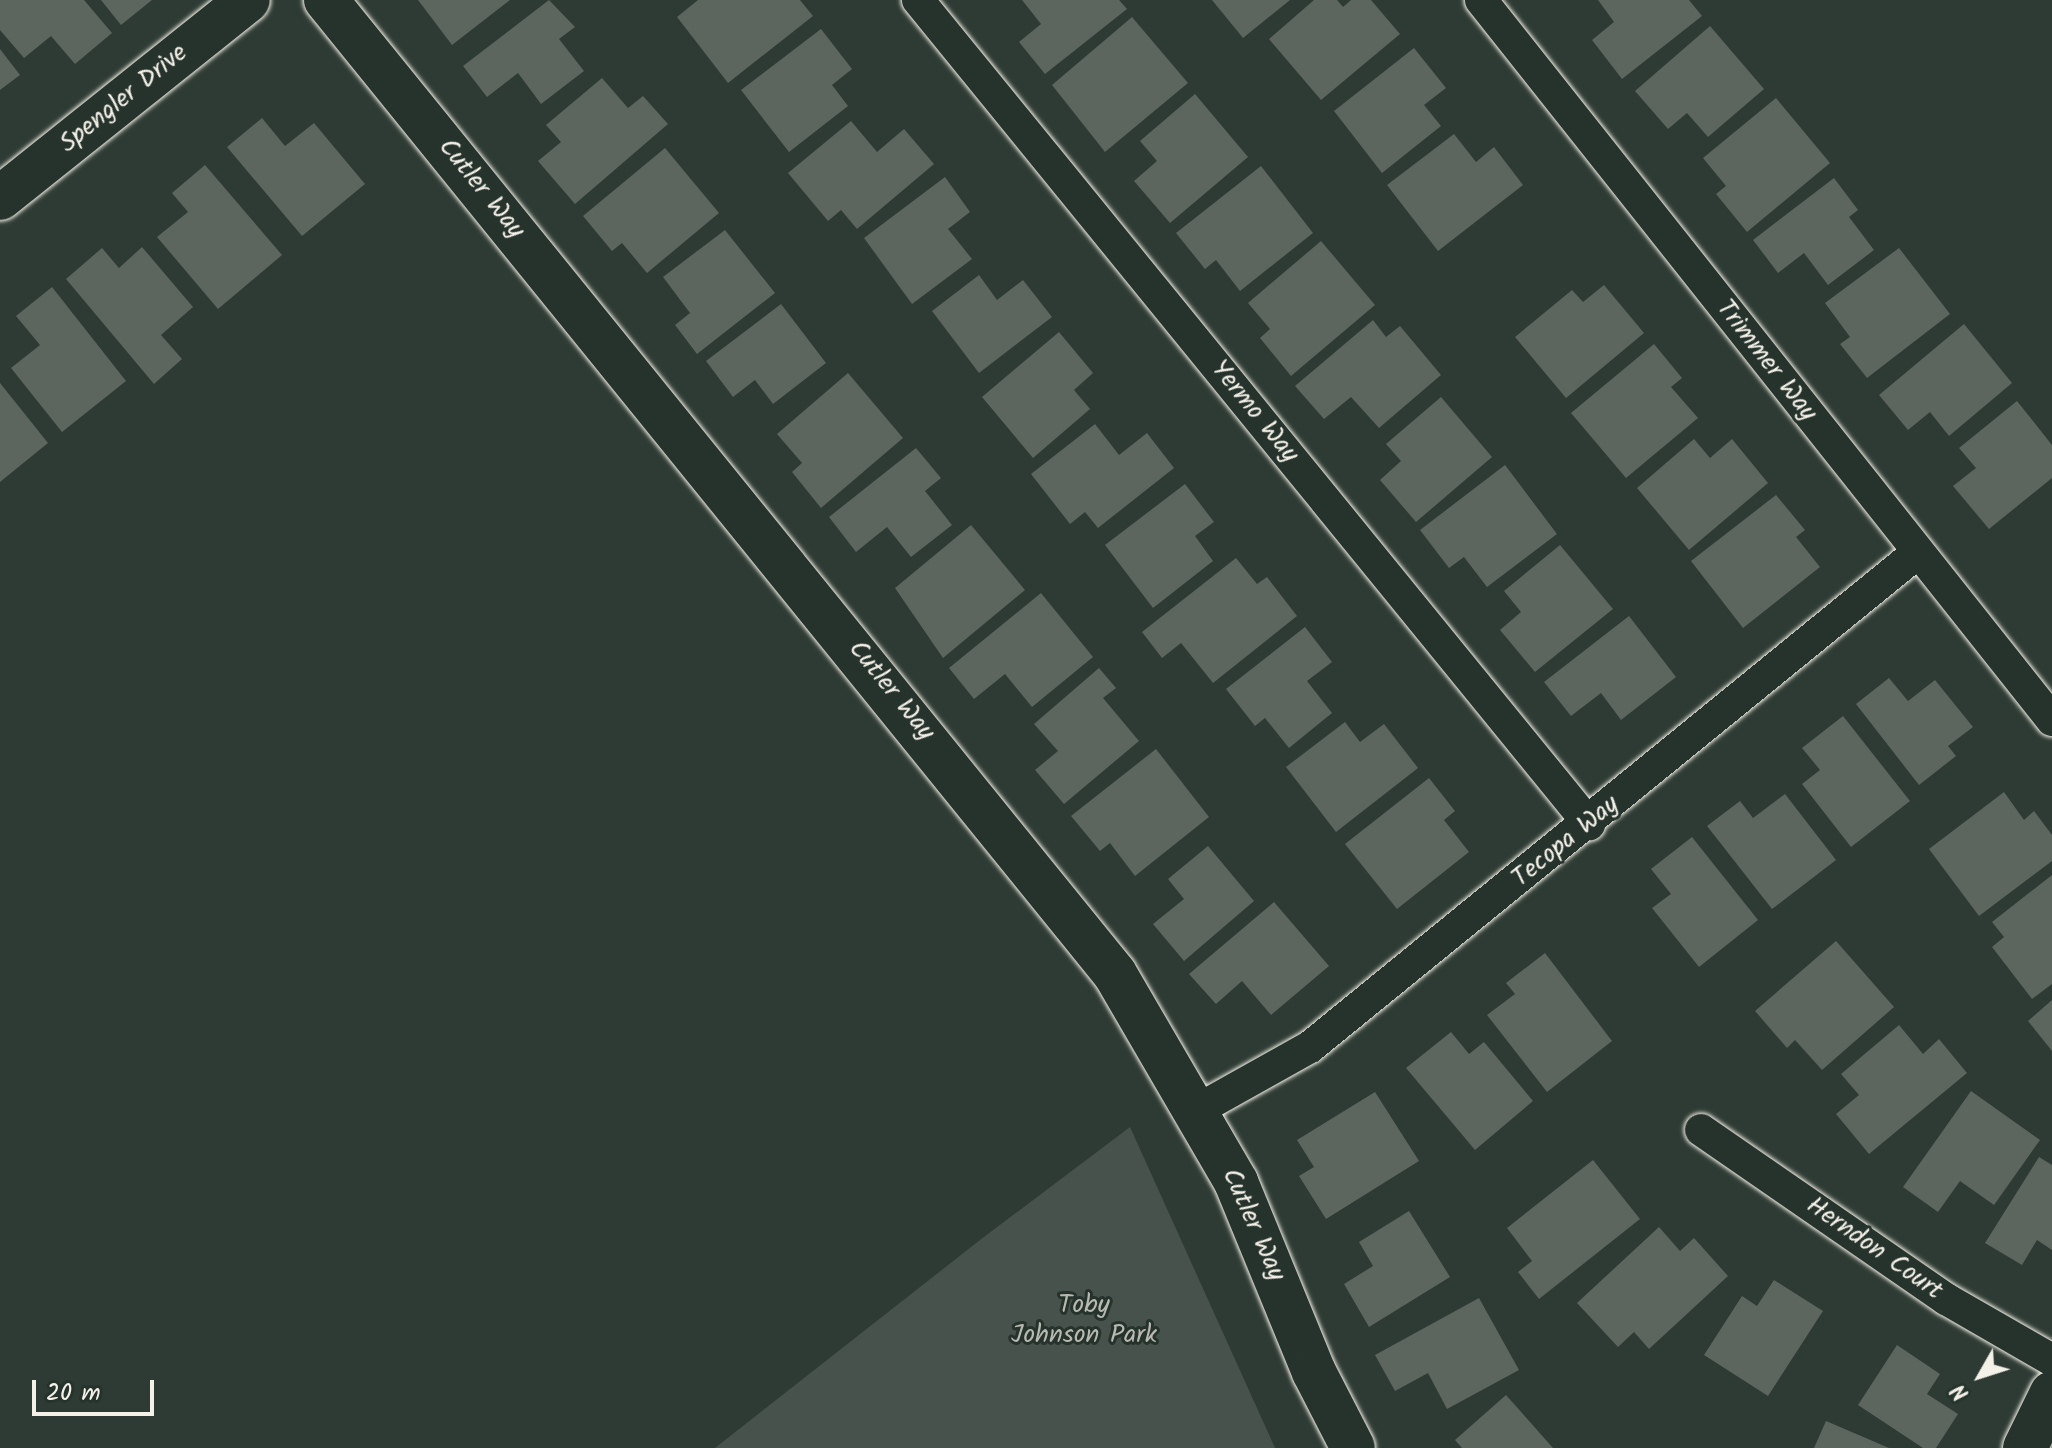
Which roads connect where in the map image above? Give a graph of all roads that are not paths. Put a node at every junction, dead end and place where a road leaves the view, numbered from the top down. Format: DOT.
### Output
graph roads {
  1 [pos="248,0"];
  2 [pos="326,0"];
  3 [pos="918,0"];
  4 [pos="1481,0"];
  5 [pos="0,198"];
  6 [pos="1917,553"];
  7 [pos="2052,720"];
  8 [pos="1589,824"];
  9 [pos="1199,1109"];
  10 [pos="1701,1130"];
  11 [pos="2052,1360"];
  12 [pos="2052,1393"];
  13 [pos="1353,1448"];
  14 [pos="2025,1448"];
  1 -- 5 [label="street, Spengler Drive"];
  2 -- 9 [label="street, Cutler Way"];
  3 -- 8 [label="street, Yermo Way"];
  4 -- 6 [label="street, Trimmer Way"];
  6 -- 7 [label="street, Trimmer Way"];
  6 -- 8 [label="street, Tecopa Way"];
  8 -- 9 [label="street, Tecopa Way"];
  9 -- 13 [label="street, Cutler Way"];
  10 -- 11 [label="street, Herndon Court"];
  12 -- 14 [label="street"];
}
